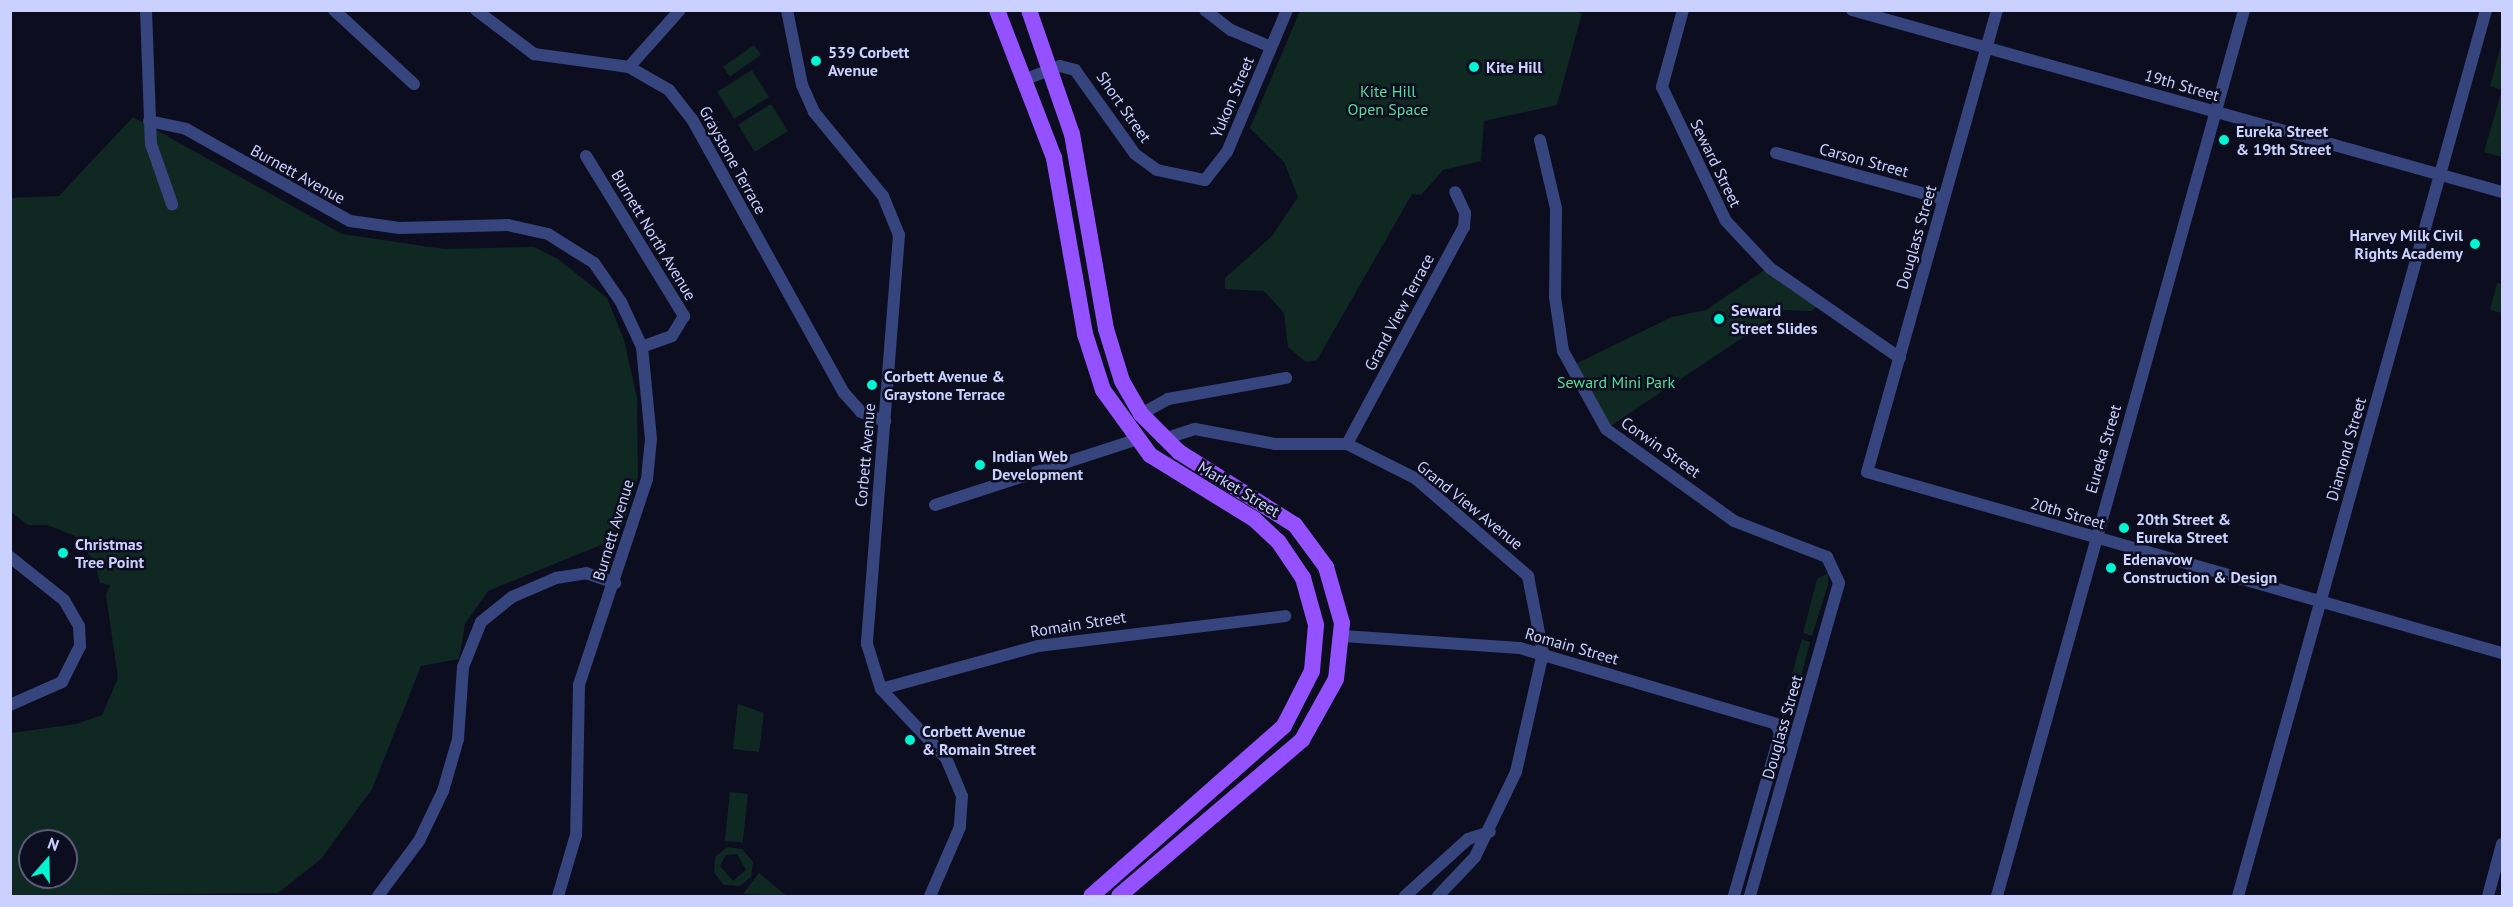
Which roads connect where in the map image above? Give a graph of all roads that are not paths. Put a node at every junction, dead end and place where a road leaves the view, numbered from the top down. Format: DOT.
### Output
graph roads {
  1 [pos="146,10"];
  2 [pos="334,10"];
  3 [pos="476,10"];
  4 [pos="680,10"];
  5 [pos="787,10"];
  6 [pos="997,10"];
  7 [pos="1029,10"];
  8 [pos="1205,10"];
  9 [pos="1287,10"];
  10 [pos="1683,10"];
  11 [pos="1852,10"];
  12 [pos="1997,10"];
  13 [pos="2244,10"];
  14 [pos="2486,10"];
  15 [pos="1271,47"];
  16 [pos="1986,48"];
  17 [pos="629,67"];
  18 [pos="1052,69"];
  19 [pos="1026,79"];
  20 [pos="414,84"];
  21 [pos="2217,112"];
  22 [pos="149,121"];
  23 [pos="1540,140"];
  24 [pos="1776,153"];
  25 [pos="586,156"];
  26 [pos="2440,175"];
  27 [pos="1194,180"];
  28 [pos="1455,192"];
  29 [pos="2502,192"];
  30 [pos="1944,199"];
  31 [pos="172,204"];
  32 [pos="642,347"];
  33 [pos="1899,358"];
  34 [pos="1286,378"];
  35 [pos="1142,414"];
  36 [pos="885,421"];
  37 [pos="1135,440"];
  38 [pos="1164,440"];
  39 [pos="1347,444"];
  40 [pos="1867,472"];
  41 [pos="935,505"];
  42 [pos="2094,538"];
  43 [pos="10,557"];
  44 [pos="1834,566"];
  45 [pos="615,583"];
  46 [pos="2321,602"];
  47 [pos="1285,616"];
  48 [pos="1343,636"];
  49 [pos="1543,653"];
  50 [pos="2502,653"];
  51 [pos="881,689"];
  52 [pos="10,705"];
  53 [pos="1780,734"];
  54 [pos="1490,832"];
  55 [pos="2502,844"];
  56 [pos="378,897"];
  57 [pos="558,897"];
  58 [pos="930,897"];
  59 [pos="1091,897"];
  60 [pos="1119,897"];
  61 [pos="1405,897"];
  62 [pos="1438,897"];
  63 [pos="1734,897"];
  64 [pos="1750,897"];
  65 [pos="1997,897"];
  66 [pos="2238,897"];
  67 [pos="2488,897"];
  1 -- 22 [label="street"];
  2 -- 20 [label="street"];
  3 -- 17 [label="street, Graystone Terrace"];
  4 -- 17 [label="street"];
  5 -- 36 [label="street, Corbett Avenue"];
  6 -- 19 [label="main road, Market Street"];
  7 -- 18 [label="main road, Market Street"];
  8 -- 15 [label="street"];
  9 -- 15 [label="street, Yukon Street"];
  10 -- 33 [label="street, Seward Street"];
  11 -- 16 [label="street, 19th Street"];
  12 -- 16 [label="street, Douglass Street"];
  13 -- 21 [label="street, Eureka Street"];
  14 -- 26 [label="street, Diamond Street"];
  15 -- 27 [label="street, Yukon Street"];
  16 -- 21 [label="street, 19th Street"];
  16 -- 30 [label="street, Douglass Street"];
  17 -- 36 [label="street, Graystone Terrace"];
  18 -- 19 [label="street"];
  18 -- 27 [label="street, Short Street"];
  18 -- 35 [label="main road, Market Street"];
  19 -- 37 [label="main road, Market Street"];
  21 -- 26 [label="street, 19th Street"];
  21 -- 42 [label="street, Eureka Street"];
  22 -- 31 [label="street"];
  22 -- 32 [label="street, Burnett Avenue"];
  23 -- 44 [label="street, Corwin Street"];
  24 -- 30 [label="street, Carson Street"];
  25 -- 32 [label="street, Burnett North Avenue"];
  26 -- 29 [label="street, 19th Street"];
  26 -- 46 [label="street, Diamond Street"];
  28 -- 39 [label="street, Grand View Terrace"];
  30 -- 33 [label="street, Douglass Street"];
  32 -- 45 [label="street, Burnett Avenue"];
  33 -- 40 [label="street, Douglass Street"];
  34 -- 35 [label="street"];
  35 -- 38 [label="main road, Market Street"];
  36 -- 51 [label="street, Corbett Avenue"];
  37 -- 41 [label="street"];
  37 -- 59 [label="main road, Market Street"];
  38 -- 39 [label="street, Grand View Avenue"];
  38 -- 48 [label="main road, Market Street"];
  39 -- 49 [label="street, Grand View Avenue"];
  40 -- 42 [label="street, 20th Street"];
  42 -- 46 [label="street, 20th Street"];
  42 -- 65 [label="street, Eureka Street"];
  43 -- 52 [label="street"];
  44 -- 64 [label="street, Douglass Street"];
  45 -- 56 [label="street"];
  45 -- 57 [label="street, Burnett Avenue"];
  46 -- 50 [label="street, 20th Street"];
  46 -- 66 [label="street, Diamond Street"];
  47 -- 51 [label="street, Romain Street"];
  48 -- 49 [label="street, Romain Street"];
  48 -- 60 [label="main road, Market Street"];
  49 -- 53 [label="street, Romain Street"];
  49 -- 54 [label="street, Grand View Avenue"];
  51 -- 58 [label="street, Corbett Avenue"];
  53 -- 63 [label="street, Douglass Street"];
  54 -- 61 [label="street"];
  54 -- 62 [label="street, Grand View Avenue"];
  55 -- 67 [label="street"];
}
